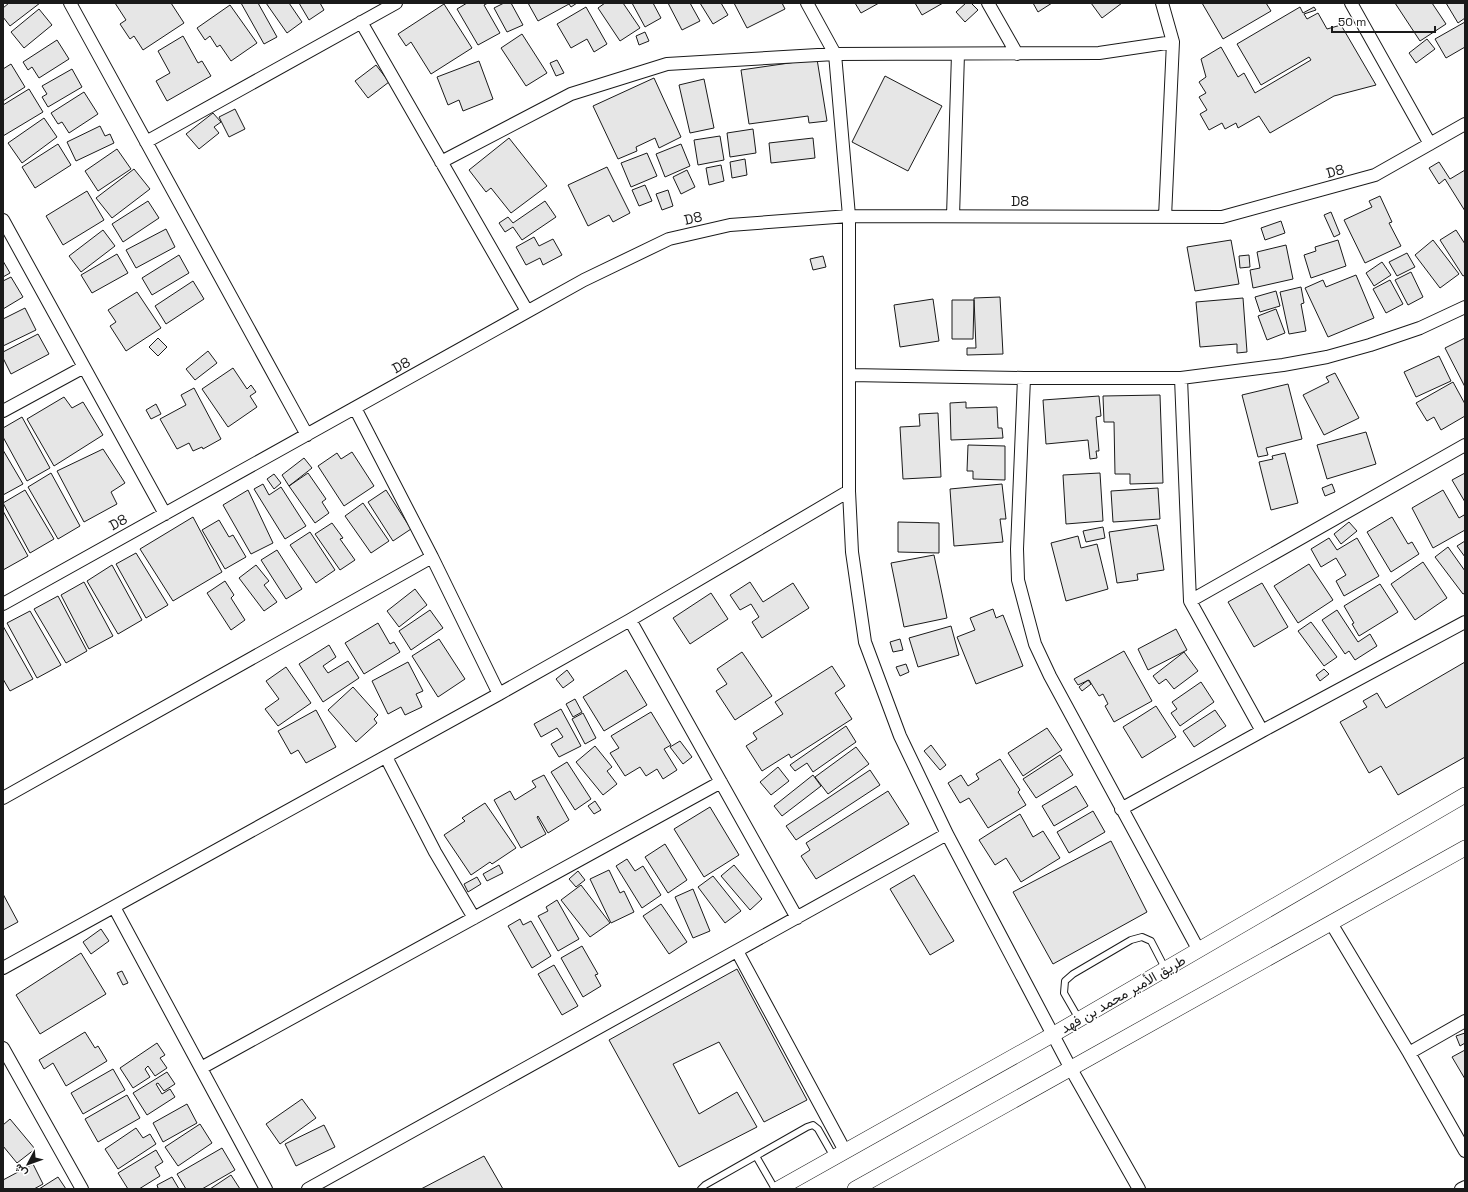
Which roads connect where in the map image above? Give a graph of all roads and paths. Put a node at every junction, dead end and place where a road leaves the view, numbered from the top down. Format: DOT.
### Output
graph roads {
  1 [pos="70,3"];
  2 [pos="396,3"];
  3 [pos="807,3"];
  4 [pos="988,3"];
  5 [pos="1162,3"];
  6 [pos="1356,5"];
  7 [pos="361,22"];
  8 [pos="1173,42"];
  9 [pos="836,54"];
  10 [pos="958,54"];
  11 [pos="1017,54"];
  12 [pos="1465,124"];
  13 [pos="146,142"];
  14 [pos="1430,144"];
  15 [pos="441,162"];
  16 [pos="849,216"];
  17 [pos="953,216"];
  18 [pos="1165,216"];
  19 [pos="3,220"];
  20 [pos="1465,308"];
  21 [pos="527,311"];
  22 [pos="84,367"];
  23 [pos="850,375"];
  24 [pos="1024,378"];
  25 [pos="1181,378"];
  26 [pos="355,408"];
  27 [pos="3,411"];
  28 [pos="307,435"];
  29 [pos="1465,445"];
  30 [pos="849,491"];
  31 [pos="165,514"];
  32 [pos="432,557"];
  33 [pos="1190,601"];
  34 [pos="3,604"];
  35 [pos="630,620"];
  36 [pos="1465,622"];
  37 [pos="499,694"];
  38 [pos="1262,731"];
  39 [pos="386,757"];
  40 [pos="721,782"];
  41 [pos="1465,795"];
  42 [pos="3,798"];
  43 [pos="1121,809"];
  44 [pos="947,834"];
  45 [pos="1465,848"];
  46 [pos="114,907"];
  47 [pos="474,918"];
  48 [pos="797,918"];
  49 [pos="1331,923"];
  50 [pos="1198,949"];
  51 [pos="736,951"];
  52 [pos="3,968"];
  53 [pos="1166,970"];
  54 [pos="1079,1019"];
  55 [pos="1465,1021"];
  56 [pos="1054,1034"];
  57 [pos="3,1048"];
  58 [pos="1409,1053"];
  59 [pos="201,1068"];
  60 [pos="1071,1069"];
  61 [pos="1465,1151"];
  62 [pos="839,1154"];
  63 [pos="756,1156"];
  64 [pos="1465,1187"];
  65 [pos="82,1189"];
  66 [pos="266,1189"];
  67 [pos="308,1189"];
  68 [pos="701,1189"];
  69 [pos="776,1189"];
  70 [pos="855,1189"];
  71 [pos="1139,1189"];
  72 [pos="1461,1189"];
  1 -- 13 [label="street"];
  2 -- 7 [label="street"];
  3 -- 9 [label="street"];
  4 -- 11 [label="street"];
  5 -- 8 [label="street"];
  6 -- 14 [label="street"];
  7 -- 13 [label="street"];
  7 -- 15 [label="street"];
  8 -- 11 [label="street"];
  8 -- 18 [label="street"];
  9 -- 10 [label="street"];
  9 -- 15 [label="street"];
  9 -- 16 [label="street"];
  10 -- 11 [label="street"];
  10 -- 17 [label="street"];
  12 -- 14 [label="street, D8"];
  13 -- 28 [label="street"];
  14 -- 18 [label="street, D8"];
  15 -- 21 [label="street"];
  16 -- 17 [label="street, D8"];
  16 -- 21 [label="street, D8"];
  16 -- 23 [label="street"];
  17 -- 18 [label="street, D8"];
  19 -- 22 [label="street"];
  20 -- 25 [label="street"];
  21 -- 26 [label="street, D8"];
  22 -- 27 [label="street"];
  22 -- 31 [label="street"];
  23 -- 24 [label="street"];
  23 -- 30 [label="street"];
  24 -- 25 [label="street"];
  24 -- 43 [label="street"];
  25 -- 33 [label="street"];
  26 -- 28 [label="street, D8"];
  26 -- 32 [label="street"];
  28 -- 31 [label="street, D8"];
  29 -- 33 [label="street"];
  30 -- 35 [label="street"];
  30 -- 44 [label="street"];
  31 -- 34 [label="street, D8"];
  32 -- 37 [label="street"];
  32 -- 42 [label="street"];
  33 -- 38 [label="street"];
  35 -- 37 [label="street"];
  35 -- 40 [label="street"];
  36 -- 38 [label="street"];
  37 -- 39 [label="street"];
  38 -- 43 [label="street"];
  39 -- 46 [label="street"];
  39 -- 47 [label="street"];
  40 -- 47 [label="street"];
  40 -- 48 [label="street"];
  41 -- 50 [label="street, طريق الأمير محمد بن فهد"];
  43 -- 50 [label="street"];
  44 -- 48 [label="street"];
  44 -- 56 [label="street"];
  45 -- 49 [label="street"];
  46 -- 52 [label="street"];
  46 -- 59 [label="street"];
  47 -- 59 [label="street"];
  48 -- 51 [label="street"];
  49 -- 58 [label="street"];
  49 -- 60 [label="street"];
  50 -- 53 [label="street, طريق الأمير محمد بن فهد"];
  51 -- 62 [label="street"];
  51 -- 67 [label="street"];
  53 -- 54 [label="street, طريق الأمير محمد بن فهد"];
  53 -- 54 [label="lane"];
  54 -- 56 [label="street, طريق الأمير محمد بن فهد"];
  55 -- 58 [label="street"];
  56 -- 60 [label="street"];
  56 -- 62 [label="street, طريق الأمير محمد بن فهد"];
  57 -- 65 [label="street"];
  58 -- 61 [label="street"];
  59 -- 66 [label="street"];
  60 -- 70 [label="street"];
  60 -- 71 [label="street"];
  62 -- 63 [label="lane"];
  62 -- 69 [label="street, طريق الأمير محمد بن فهد"];
  63 -- 68 [label="lane"];
  63 -- 69 [label="lane"];
  64 -- 72 [label="street"];
}
